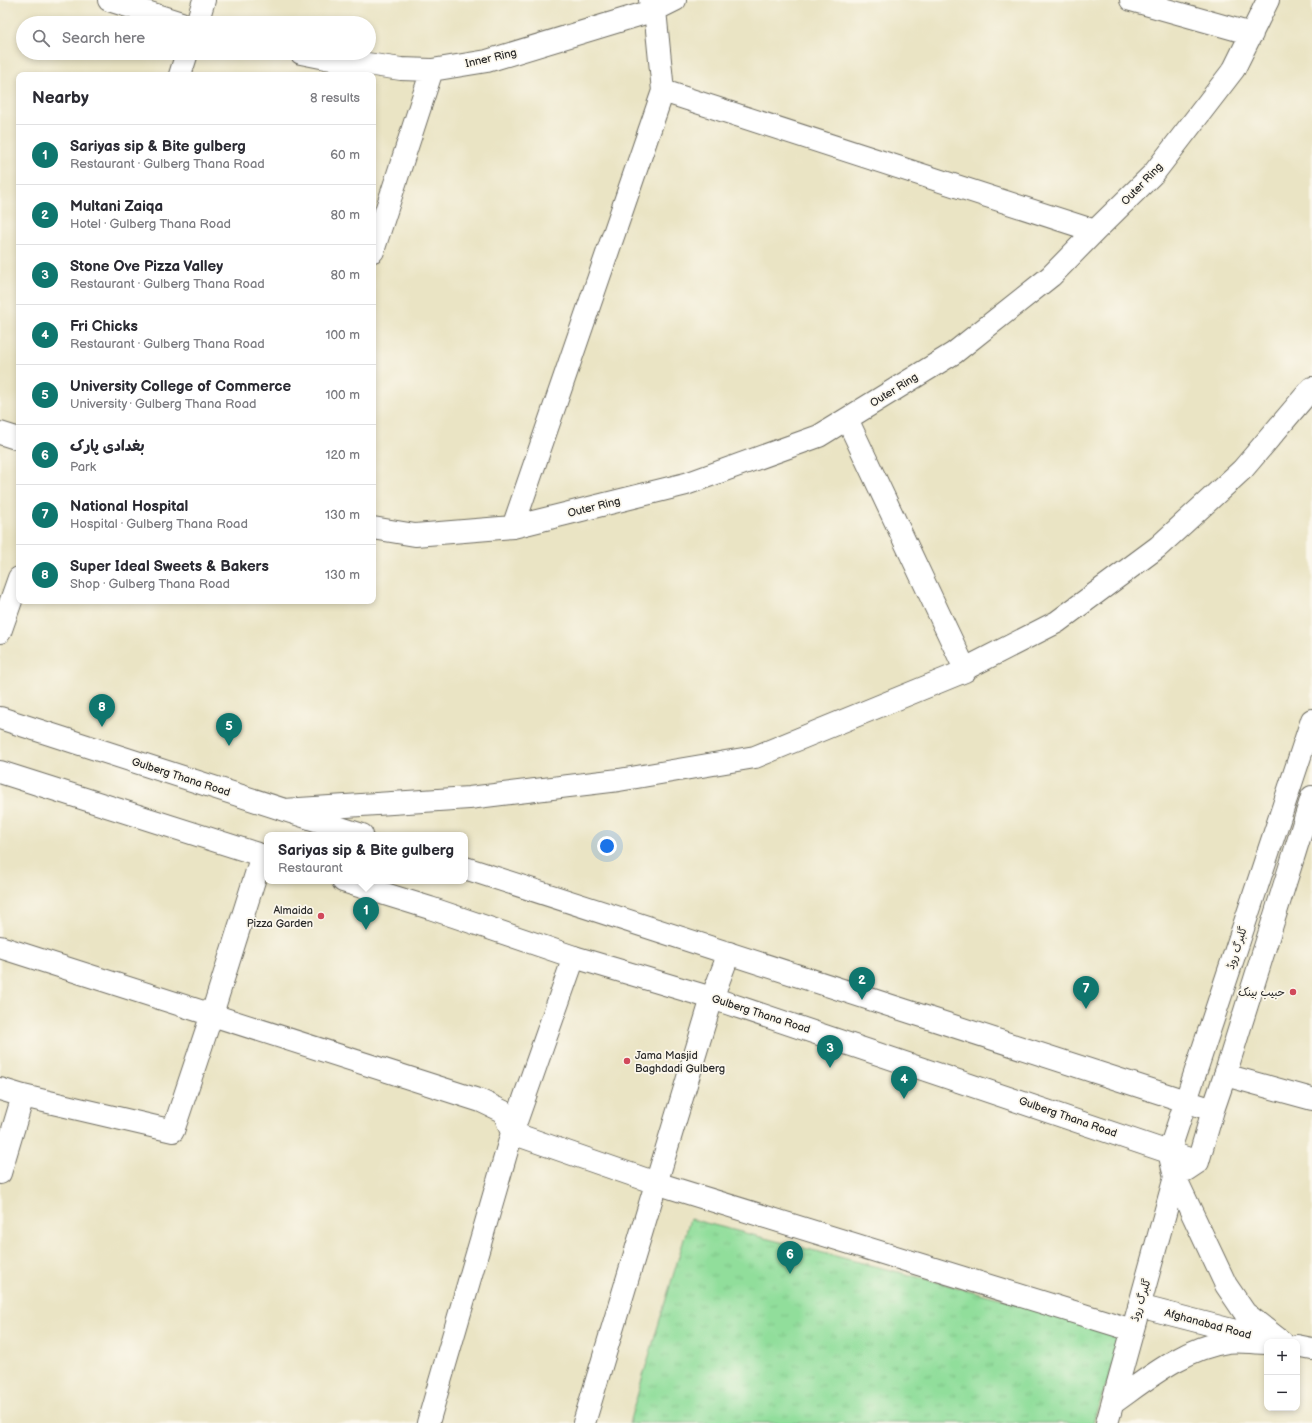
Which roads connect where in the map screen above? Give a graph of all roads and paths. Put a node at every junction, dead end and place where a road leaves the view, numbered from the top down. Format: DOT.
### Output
graph roads {
  1 [pos="109,0"];
  2 [pos="204,0"];
  3 [pos="675,0"];
  4 [pos="1130,0"];
  5 [pos="1268,0"];
  6 [pos="653,5"];
  7 [pos="159,16"];
  8 [pos="199,16"];
  9 [pos="1252,34"];
  10 [pos="185,60"];
  11 [pos="340,60"];
  12 [pos="432,70"];
  13 [pos="181,72"];
  14 [pos="663,91"];
  15 [pos="1095,231"];
  16 [pos="376,243"];
  17 [pos="1312,388"];
  18 [pos="847,419"];
  19 [pos="0,433"];
  20 [pos="16,438"];
  21 [pos="513,527"];
  22 [pos="376,529"];
  23 [pos="16,587"];
  24 [pos="0,632"];
  25 [pos="965,669"];
  26 [pos="0,718"];
  27 [pos="1312,720"];
  28 [pos="0,772"];
  29 [pos="1312,797"];
  30 [pos="283,810"];
  31 [pos="353,832"];
  32 [pos="264,856"];
  33 [pos="468,869"];
  34 [pos="354,884"];
  35 [pos="0,947"];
  36 [pos="729,953"];
  37 [pos="574,957"];
  38 [pos="712,998"];
  39 [pos="212,1014"];
  40 [pos="1226,1075"];
  41 [pos="0,1089"];
  42 [pos="23,1096"];
  43 [pos="1312,1099"];
  44 [pos="1186,1102"];
  45 [pos="1213,1110"];
  46 [pos="512,1133"];
  47 [pos="1169,1152"];
  48 [pos="1198,1162"];
  49 [pos="0,1173"];
  50 [pos="1175,1177"];
  51 [pos="656,1183"];
  52 [pos="1139,1306"];
  53 [pos="1132,1330"];
  54 [pos="1266,1339"];
  55 [pos="1278,1339"];
  56 [pos="1264,1343"];
  57 [pos="1300,1347"];
  58 [pos="1312,1349"];
  59 [pos="1110,1413"];
  60 [pos="428,1423"];
  61 [pos="584,1423"];
  1 -- 7 [label="street"];
  2 -- 8 [label="street"];
  3 -- 6 [label="street, Inner Ring"];
  4 -- 9 [label="street"];
  5 -- 9 [label="street, Outer Ring"];
  6 -- 12 [label="street, Inner Ring"];
  6 -- 14 [label="street"];
  9 -- 15 [label="street, Outer Ring"];
  10 -- 13 [label="street"];
  11 -- 12 [label="street, Inner Ring"];
  12 -- 16 [label="street"];
  14 -- 15 [label="street"];
  14 -- 21 [label="street"];
  15 -- 18 [label="street, Outer Ring"];
  17 -- 25 [label="street"];
  18 -- 21 [label="street, Outer Ring"];
  18 -- 25 [label="street"];
  19 -- 20 [label="street"];
  21 -- 22 [label="street, Outer Ring"];
  23 -- 24 [label="street"];
  25 -- 30 [label="street"];
  26 -- 30 [label="street, Gulberg Thana Road"];
  27 -- 44 [label="street, گلبرگ روڈ"];
  28 -- 32 [label="street"];
  29 -- 40 [label="street"];
  30 -- 31 [label="street, Gulberg Thana Road"];
  32 -- 39 [label="street"];
  33 -- 36 [label="street"];
  34 -- 37 [label="street, Gulberg Thana Road"];
  35 -- 39 [label="street"];
  36 -- 38 [label="street"];
  36 -- 44 [label="street"];
  37 -- 38 [label="street, Gulberg Thana Road"];
  37 -- 46 [label="street"];
  38 -- 47 [label="street, Gulberg Thana Road"];
  38 -- 51 [label="street"];
  39 -- 42 [label="street"];
  39 -- 46 [label="street"];
  40 -- 43 [label="street"];
  40 -- 45 [label="street"];
  41 -- 42 [label="street"];
  42 -- 49 [label="street"];
  44 -- 45 [label="street"];
  44 -- 47 [label="street, گلبرگ روڈ"];
  45 -- 48 [label="street"];
  46 -- 51 [label="street"];
  46 -- 60 [label="street"];
  47 -- 48 [label="street, Gulberg Thana Road"];
  47 -- 50 [label="street, گلبرگ روڈ"];
  48 -- 50 [label="street"];
  50 -- 52 [label="street, گلبرگ روڈ"];
  50 -- 55 [label="street"];
  51 -- 53 [label="street"];
  51 -- 61 [label="street"];
  52 -- 53 [label="street, گلبرگ روڈ"];
  52 -- 54 [label="street, Afghanabad Road"];
  53 -- 59 [label="street, گلبرگ روڈ"];
  56 -- 59 [label="street"];
  57 -- 58 [label="street"];
}
